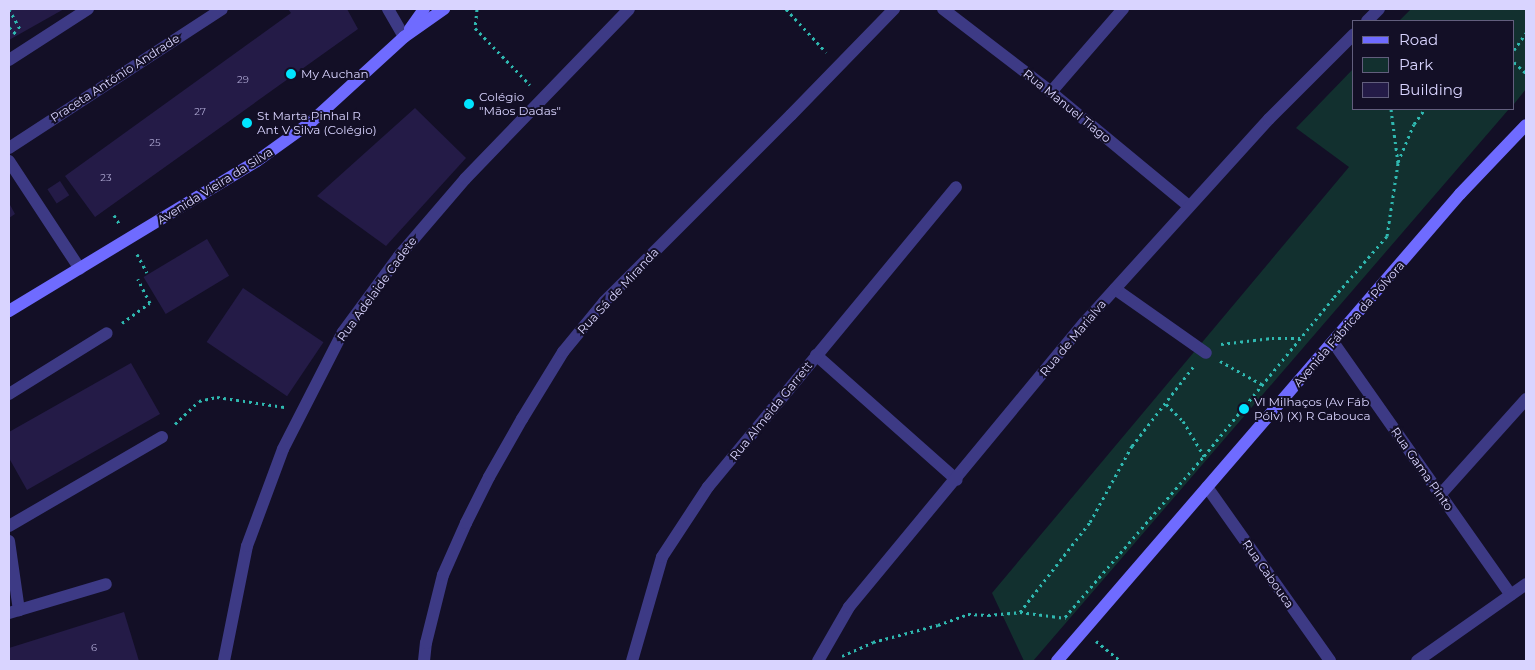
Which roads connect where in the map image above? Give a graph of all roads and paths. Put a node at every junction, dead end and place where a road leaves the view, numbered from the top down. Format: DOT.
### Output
graph roads {
  1 [pos="10,9"];
  2 [pos="88,9"];
  3 [pos="222,9"];
  4 [pos="388,9"];
  5 [pos="424,9"];
  6 [pos="444,9"];
  7 [pos="477,9"];
  8 [pos="629,9"];
  9 [pos="786,9"];
  10 [pos="894,9"];
  11 [pos="943,9"];
  12 [pos="1123,9"];
  13 [pos="1379,9"];
  14 [pos="1368,20"];
  15 [pos="1526,33"];
  16 [pos="1352,36"];
  17 [pos="404,37"];
  18 [pos="29,47"];
  19 [pos="1515,49"];
  20 [pos="9,60"];
  21 [pos="1515,63"];
  22 [pos="838,65"];
  23 [pos="1526,72"];
  24 [pos="1051,92"];
  25 [pos="539,101"];
  26 [pos="1391,110"];
  27 [pos="1424,110"];
  28 [pos="1526,125"];
  29 [pos="9,148"];
  30 [pos="9,161"];
  31 [pos="1398,163"];
  32 [pos="956,187"];
  33 [pos="1189,206"];
  34 [pos="80,269"];
  35 [pos="138,279"];
  36 [pos="1115,289"];
  37 [pos="9,311"];
  38 [pos="107,333"];
  39 [pos="1301,338"];
  40 [pos="1333,342"];
  41 [pos="1206,352"];
  42 [pos="816,355"];
  43 [pos="1263,385"];
  44 [pos="9,394"];
  45 [pos="1526,399"];
  46 [pos="1166,404"];
  47 [pos="302,409"];
  48 [pos="162,437"];
  49 [pos="1204,456"];
  50 [pos="957,480"];
  51 [pos="1207,487"];
  52 [pos="1440,495"];
  53 [pos="9,526"];
  54 [pos="9,540"];
  55 [pos="106,584"];
  56 [pos="1526,584"];
  57 [pos="1510,595"];
  58 [pos="14,612"];
  59 [pos="1065,617"];
  60 [pos="838,658"];
  61 [pos="224,661"];
  62 [pos="424,661"];
  63 [pos="632,661"];
  64 [pos="818,661"];
  65 [pos="1057,661"];
  66 [pos="1330,661"];
  67 [pos="1417,661"];
  1 -- 18 [label="path"];
  2 -- 18 [label="street"];
  3 -- 29 [label="street, Praceta António Andrade"];
  4 -- 17 [label="street"];
  5 -- 17 [label="street, Avenida Vieira da Silva"];
  6 -- 17 [label="street, Avenida Vieira da Silva"];
  7 -- 25 [label="path"];
  8 -- 25 [label="street, Rua Adelaide Cadete"];
  9 -- 22 [label="path"];
  10 -- 22 [label="street, Rua Sá de Miranda"];
  11 -- 24 [label="street, Rua Manuel Tiago"];
  12 -- 24 [label="street"];
  13 -- 14 [label="street"];
  15 -- 19 [label="path"];
  16 -- 33 [label="street, Rua de Marialva"];
  17 -- 34 [label="street, Avenida Vieira da Silva"];
  18 -- 20 [label="street"];
  21 -- 23 [label="path"];
  22 -- 62 [label="street, Rua Sá de Miranda"];
  24 -- 33 [label="street, Rua Manuel Tiago"];
  25 -- 47 [label="street, Rua Adelaide Cadete"];
  26 -- 31 [label="path"];
  27 -- 31 [label="path"];
  28 -- 40 [label="street, Avenida Fábrica da Pólvora"];
  30 -- 34 [label="street"];
  31 -- 39 [label="path"];
  32 -- 42 [label="street, Rua Almeida Garrett"];
  33 -- 36 [label="street, Rua de Marialva"];
  34 -- 37 [label="street, Avenida Vieira da Silva"];
  35 -- 38 [label="path"];
  36 -- 41 [label="street"];
  36 -- 50 [label="street, Rua de Marialva"];
  38 -- 44 [label="street"];
  39 -- 41 [label="path"];
  39 -- 43 [label="path"];
  40 -- 51 [label="street, Avenida Fábrica da Pólvora"];
  40 -- 52 [label="street, Rua Gama Pinto"];
  41 -- 43 [label="path"];
  41 -- 46 [label="path"];
  42 -- 50 [label="street"];
  42 -- 63 [label="street, Rua Almeida Garrett"];
  43 -- 49 [label="path"];
  45 -- 52 [label="street"];
  46 -- 49 [label="path"];
  46 -- 60 [label="path"];
  47 -- 48 [label="path"];
  47 -- 61 [label="street, Rua Adelaide Cadete"];
  48 -- 53 [label="street"];
  49 -- 59 [label="path"];
  50 -- 64 [label="street, Rua de Marialva"];
  51 -- 65 [label="street, Avenida Fábrica da Pólvora"];
  51 -- 66 [label="street, Rua Cabouca"];
  52 -- 57 [label="street, Rua Gama Pinto"];
  54 -- 58 [label="street"];
  55 -- 58 [label="street"];
  56 -- 57 [label="street"];
  57 -- 67 [label="street"];
}
